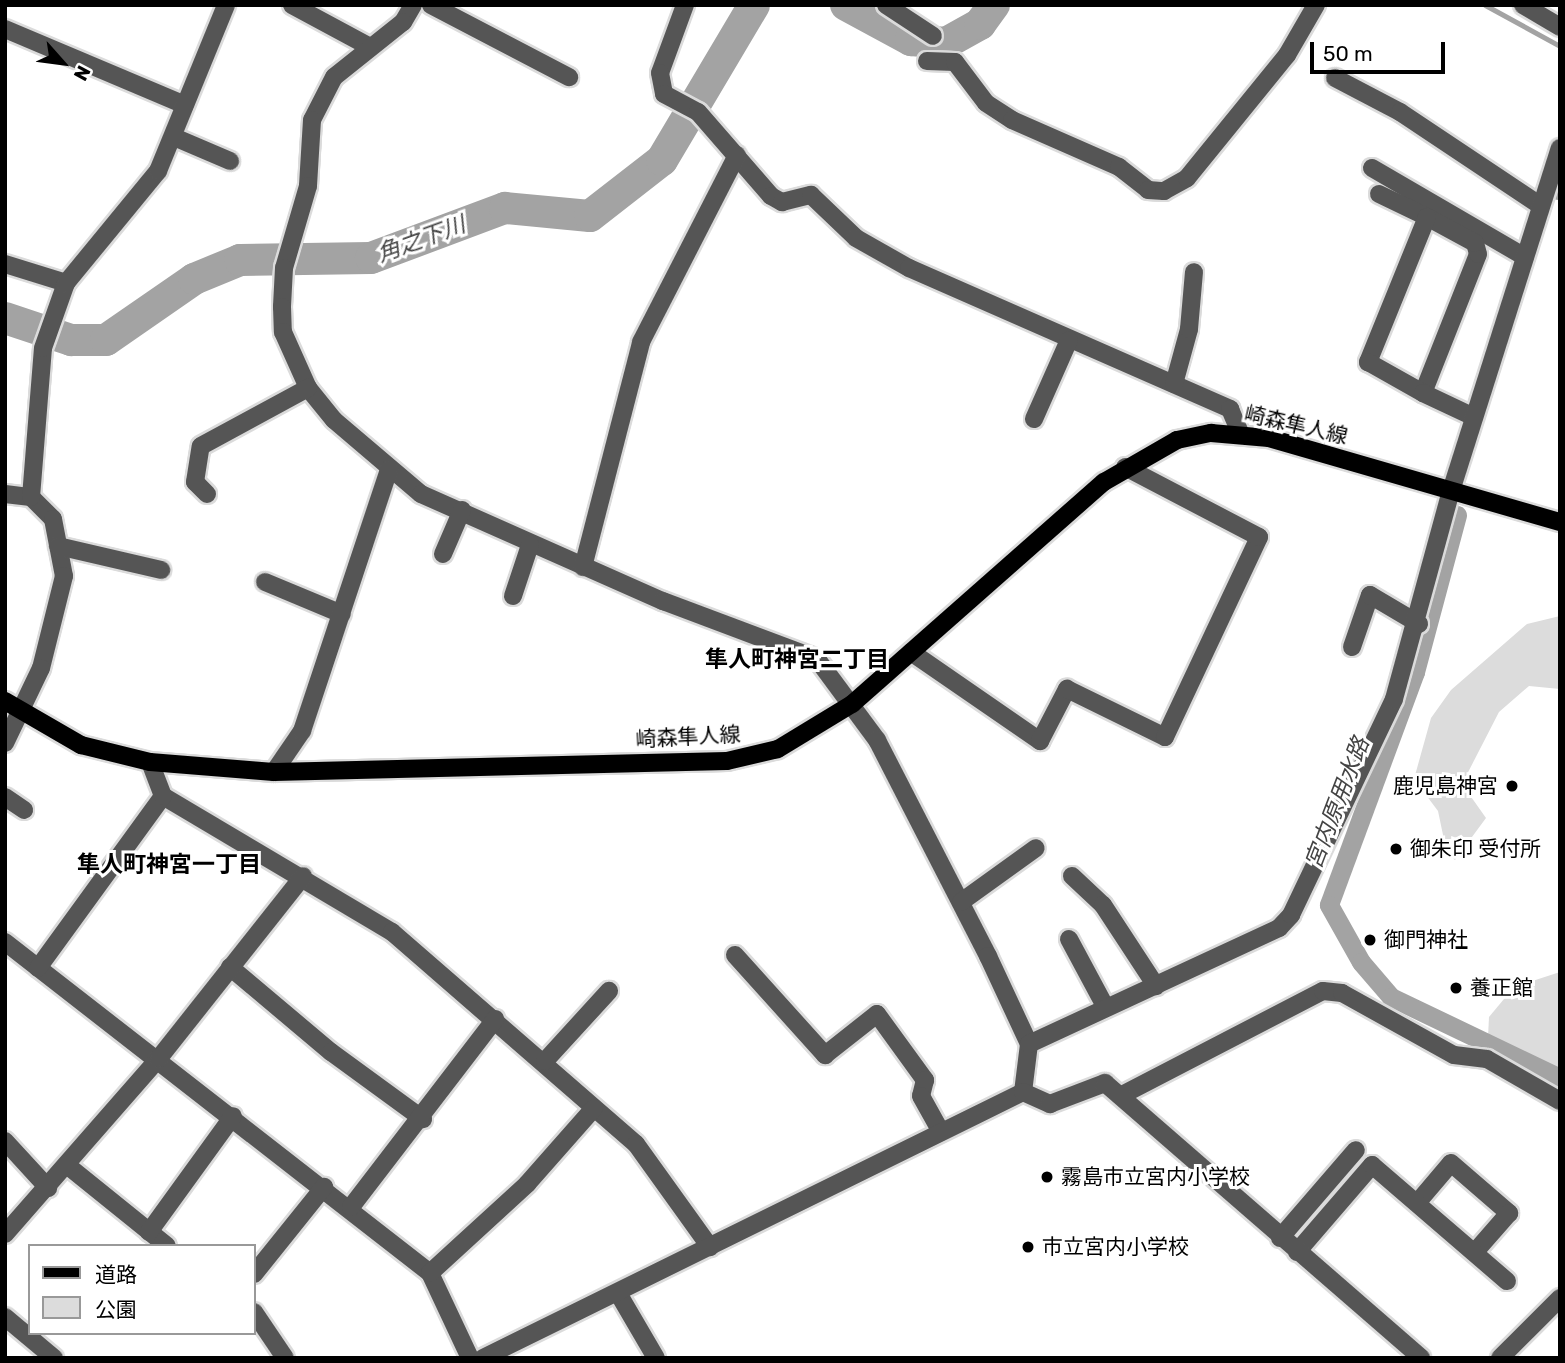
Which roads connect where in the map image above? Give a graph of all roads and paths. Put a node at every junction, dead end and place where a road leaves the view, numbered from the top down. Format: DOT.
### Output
graph roads {
  1 [pos="226,5"];
  2 [pos="292,5"];
  3 [pos="413,5"];
  4 [pos="431,5"];
  5 [pos="685,5"];
  6 [pos="886,5"];
  7 [pos="1316,5"];
  8 [pos="1523,5"];
  9 [pos="1560,27"];
  10 [pos="5,29"];
  11 [pos="933,36"];
  12 [pos="368,46"];
  13 [pos="927,61"];
  14 [pos="569,77"];
  15 [pos="1335,78"];
  16 [pos="185,105"];
  17 [pos="174,137"];
  18 [pos="1560,148"];
  19 [pos="737,155"];
  20 [pos="230,161"];
  21 [pos="1372,168"];
  22 [pos="1379,194"];
  23 [pos="1541,206"];
  24 [pos="1427,217"];
  25 [pos="1525,257"];
  26 [pos="5,264"];
  27 [pos="1194,272"];
  28 [pos="66,284"];
  29 [pos="1069,340"];
  30 [pos="1174,384"];
  31 [pos="308,388"];
  32 [pos="1423,393"];
  33 [pos="1474,417"];
  34 [pos="1034,419"];
  35 [pos="1240,433"];
  36 [pos="1125,467"];
  37 [pos="389,469"];
  38 [pos="5,494"];
  39 [pos="207,494"];
  40 [pos="1450,494"];
  41 [pos="31,497"];
  42 [pos="462,510"];
  43 [pos="1560,522"];
  44 [pos="530,545"];
  45 [pos="58,546"];
  46 [pos="443,554"];
  47 [pos="583,566"];
  48 [pos="161,570"];
  49 [pos="265,582"];
  50 [pos="513,596"];
  51 [pos="342,614"];
  52 [pos="1419,624"];
  53 [pos="1352,647"];
  54 [pos="911,652"];
  55 [pos="5,701"];
  56 [pos="852,704"];
  57 [pos="21,713"];
  58 [pos="5,743"];
  59 [pos="150,762"];
  60 [pos="274,772"];
  61 [pos="163,796"];
  62 [pos="5,797"];
  63 [pos="24,810"];
  64 [pos="1036,848"];
  65 [pos="303,876"];
  66 [pos="1072,876"];
  67 [pos="961,902"];
  68 [pos="1069,939"];
  69 [pos="5,942"];
  70 [pos="735,955"];
  71 [pos="230,967"];
  72 [pos="38,968"];
  73 [pos="1156,986"];
  74 [pos="609,991"];
  75 [pos="1106,1008"];
  76 [pos="495,1019"];
  77 [pos="1029,1044"];
  78 [pos="159,1058"];
  79 [pos="545,1061"];
  80 [pos="1023,1092"];
  81 [pos="1122,1096"];
  82 [pos="1560,1101"];
  83 [pos="594,1108"];
  84 [pos="233,1116"];
  85 [pos="424,1119"];
  86 [pos="941,1132"];
  87 [pos="5,1141"];
  88 [pos="1356,1150"];
  89 [pos="68,1166"];
  90 [pos="48,1188"];
  91 [pos="324,1188"];
  92 [pos="1417,1203"];
  93 [pos="351,1207"];
  94 [pos="149,1232"];
  95 [pos="5,1234"];
  96 [pos="1280,1238"];
  97 [pos="164,1244"];
  98 [pos="710,1247"];
  99 [pos="1297,1252"];
  100 [pos="1475,1252"];
  101 [pos="256,1272"];
  102 [pos="430,1273"];
  103 [pos="1507,1280"];
  104 [pos="618,1293"];
  105 [pos="1560,1298"];
  106 [pos="256,1315"];
  107 [pos="5,1317"];
  108 [pos="507,1353"];
  109 [pos="54,1358"];
  110 [pos="285,1358"];
  111 [pos="470,1358"];
  112 [pos="483,1358"];
  113 [pos="656,1358"];
  114 [pos="1421,1358"];
  115 [pos="1500,1358"];
  1 -- 16 [label="street"];
  2 -- 12 [label="street"];
  3 -- 12 [label="street"];
  4 -- 14 [label="street"];
  5 -- 19 [label="street"];
  6 -- 11 [label="street"];
  7 -- 13 [label="street"];
  8 -- 9 [label="street"];
  10 -- 16 [label="street"];
  12 -- 31 [label="street"];
  15 -- 23 [label="street"];
  16 -- 17 [label="street"];
  17 -- 20 [label="street"];
  17 -- 28 [label="street"];
  18 -- 23 [label="street"];
  19 -- 29 [label="street"];
  19 -- 47 [label="street"];
  21 -- 25 [label="street"];
  22 -- 24 [label="street"];
  23 -- 25 [label="street"];
  24 -- 32 [label="street"];
  24 -- 32 [label="street"];
  25 -- 33 [label="street"];
  26 -- 28 [label="street"];
  27 -- 30 [label="street"];
  28 -- 41 [label="street"];
  29 -- 30 [label="street"];
  29 -- 34 [label="street"];
  30 -- 35 [label="street"];
  31 -- 37 [label="street"];
  31 -- 39 [label="street"];
  32 -- 33 [label="street"];
  33 -- 40 [label="street"];
  35 -- 36 [label="main road, 崎森隼人線"];
  35 -- 40 [label="main road, 崎森隼人線"];
  36 -- 54 [label="main road, 崎森隼人線"];
  36 -- 54 [label="street"];
  37 -- 42 [label="street"];
  37 -- 51 [label="street"];
  38 -- 41 [label="street"];
  40 -- 43 [label="main road, 崎森隼人線"];
  40 -- 52 [label="street"];
  41 -- 45 [label="street"];
  42 -- 44 [label="street"];
  42 -- 46 [label="street"];
  44 -- 47 [label="street"];
  44 -- 50 [label="street"];
  45 -- 48 [label="street"];
  45 -- 57 [label="street"];
  47 -- 56 [label="street"];
  49 -- 51 [label="street"];
  51 -- 60 [label="street"];
  52 -- 53 [label="street"];
  52 -- 73 [label="street"];
  54 -- 56 [label="main road, 崎森隼人線"];
  55 -- 57 [label="main road, 崎森隼人線"];
  56 -- 60 [label="main road, 崎森隼人線"];
  56 -- 67 [label="street"];
  57 -- 58 [label="street"];
  57 -- 59 [label="main road, 崎森隼人線"];
  59 -- 60 [label="main road, 崎森隼人線"];
  59 -- 61 [label="street"];
  61 -- 65 [label="street"];
  61 -- 72 [label="street"];
  62 -- 63 [label="street"];
  64 -- 67 [label="street"];
  65 -- 71 [label="street"];
  65 -- 76 [label="street"];
  66 -- 73 [label="street"];
  67 -- 77 [label="street"];
  68 -- 75 [label="street"];
  69 -- 72 [label="street"];
  70 -- 86 [label="street"];
  71 -- 78 [label="street"];
  71 -- 85 [label="street"];
  72 -- 78 [label="street"];
  73 -- 75 [label="street"];
  74 -- 79 [label="street"];
  75 -- 77 [label="street"];
  76 -- 79 [label="street"];
  76 -- 85 [label="street"];
  77 -- 80 [label="street"];
  78 -- 84 [label="street"];
  78 -- 89 [label="street"];
  79 -- 83 [label="street"];
  80 -- 81 [label="street"];
  80 -- 86 [label="street"];
  81 -- 82 [label="street"];
  81 -- 96 [label="street"];
  83 -- 98 [label="street"];
  83 -- 102 [label="street"];
  84 -- 91 [label="street"];
  84 -- 94 [label="street"];
  85 -- 93 [label="street"];
  86 -- 98 [label="street"];
  87 -- 90 [label="street"];
  88 -- 96 [label="street"];
  89 -- 90 [label="street"];
  89 -- 94 [label="street"];
  90 -- 95 [label="street"];
  91 -- 93 [label="street"];
  91 -- 101 [label="street"];
  92 -- 99 [label="street"];
  92 -- 100 [label="street"];
  92 -- 100 [label="street"];
  93 -- 102 [label="street"];
  94 -- 97 [label="street"];
  96 -- 99 [label="street"];
  98 -- 104 [label="street"];
  99 -- 114 [label="street"];
  100 -- 103 [label="street"];
  102 -- 111 [label="street"];
  104 -- 108 [label="street"];
  104 -- 113 [label="street"];
  105 -- 115 [label="street"];
  106 -- 110 [label="street"];
  107 -- 109 [label="street"];
  108 -- 112 [label="street"];
}
